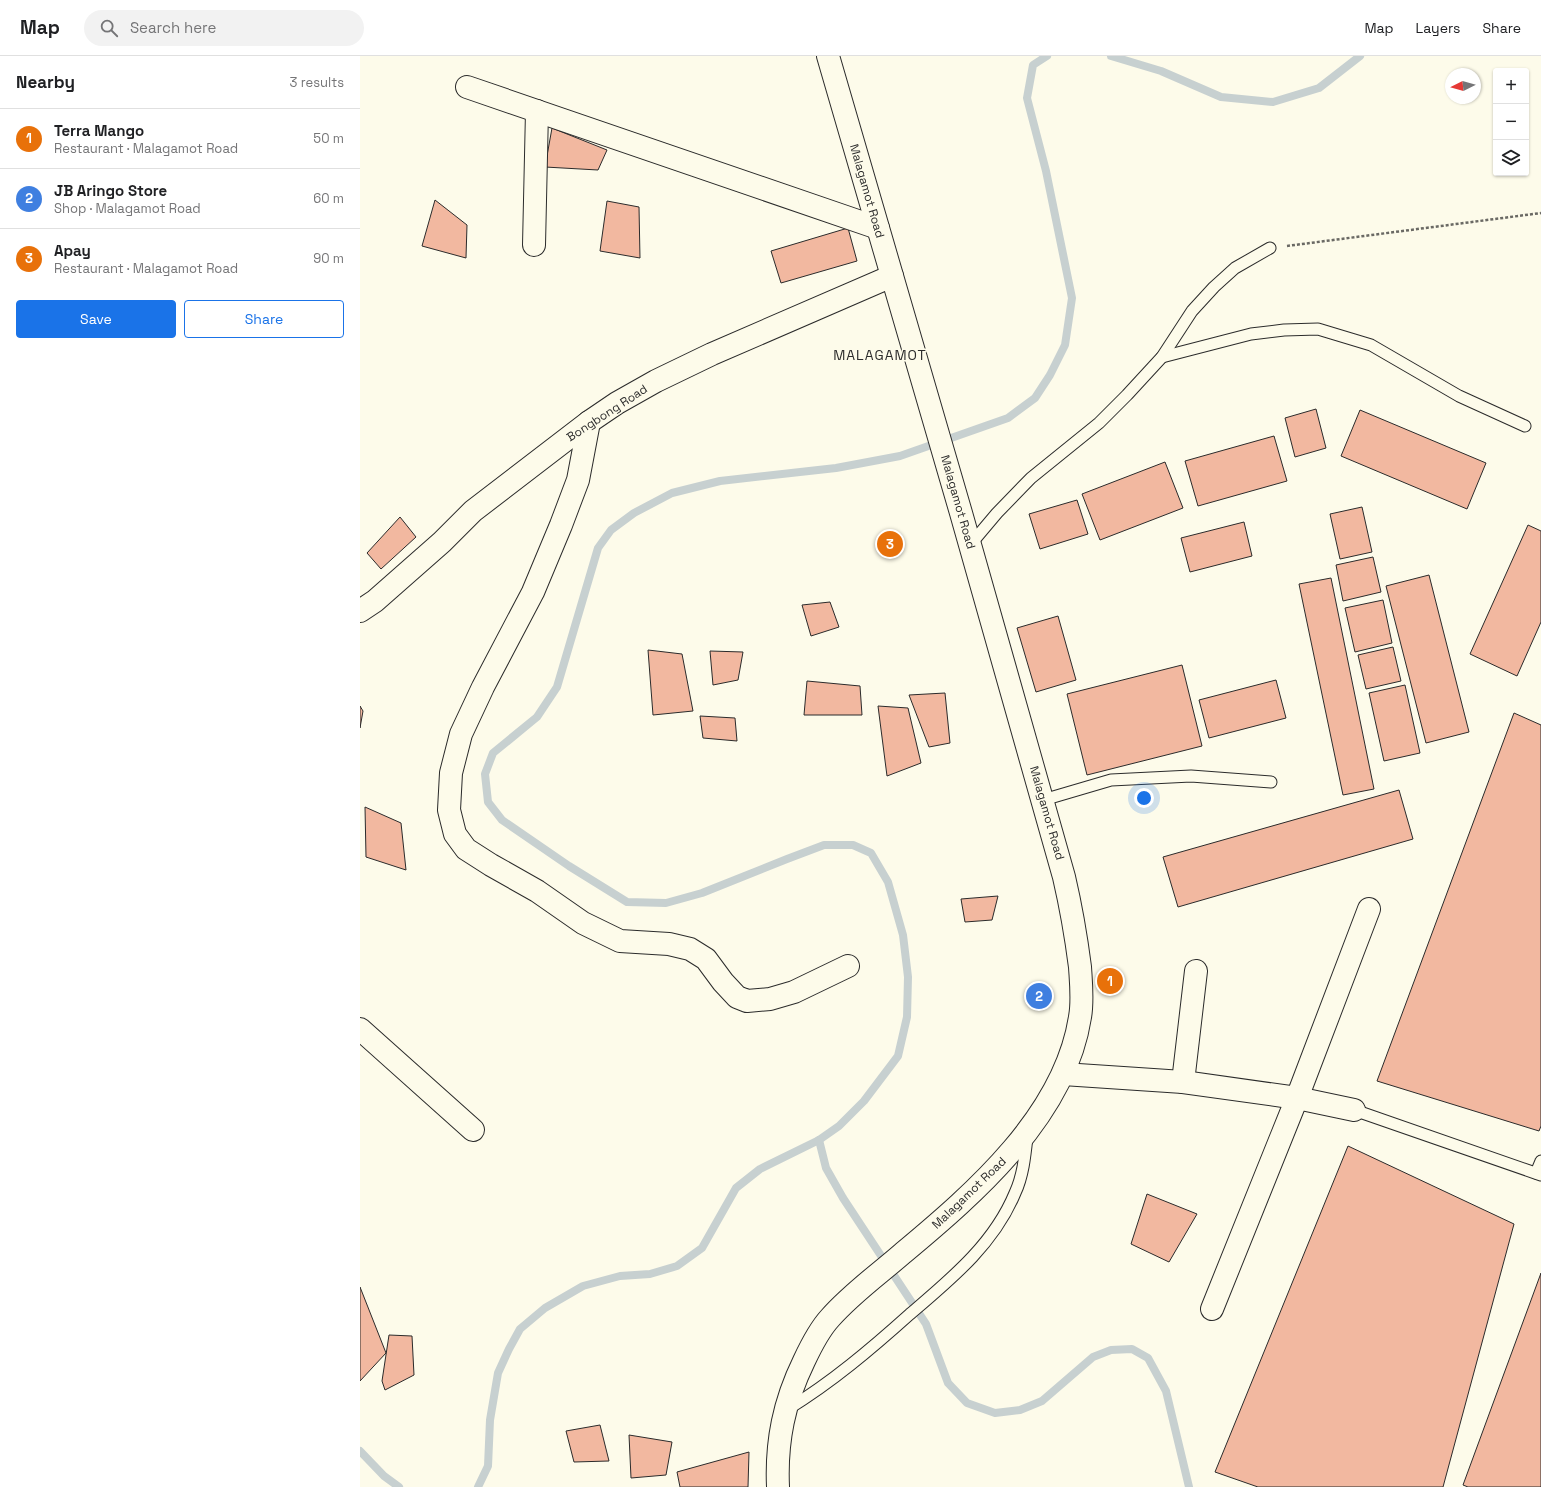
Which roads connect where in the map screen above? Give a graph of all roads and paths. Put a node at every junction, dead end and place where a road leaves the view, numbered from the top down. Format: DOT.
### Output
graph roads {
  1 [pos="828,56"];
  2 [pos="467,87"];
  3 [pos="537,111"];
  4 [pos="1541,214"];
  5 [pos="878,228"];
  6 [pos="534,245"];
  7 [pos="1270,248"];
  8 [pos="892,276"];
  9 [pos="1162,357"];
  10 [pos="589,422"];
  11 [pos="1525,426"];
  12 [pos="970,545"];
  13 [pos="360,611"];
  14 [pos="1271,782"];
  15 [pos="1043,800"];
  16 [pos="1369,909"];
  17 [pos="848,966"];
  18 [pos="1196,971"];
  19 [pos="360,1028"];
  20 [pos="1062,1074"];
  21 [pos="1183,1082"];
  22 [pos="1297,1098"];
  23 [pos="1354,1110"];
  24 [pos="473,1130"];
  25 [pos="1028,1130"];
  26 [pos="1541,1161"];
  27 [pos="1538,1174"];
  28 [pos="1212,1309"];
  29 [pos="784,1412"];
  30 [pos="778,1487"];
  1 -- 5 [label="street, Malagamot Road"];
  2 -- 3 [label="street"];
  3 -- 5 [label="street"];
  3 -- 6 [label="street"];
  4 -- 7 [label="path"];
  5 -- 8 [label="street, Malagamot Road"];
  7 -- 9 [label="lane"];
  8 -- 10 [label="street, Bongbong Road"];
  8 -- 12 [label="street, Malagamot Road"];
  9 -- 11 [label="lane"];
  9 -- 12 [label="lane"];
  10 -- 13 [label="street, Bongbong Road"];
  10 -- 17 [label="street"];
  12 -- 15 [label="street, Malagamot Road"];
  14 -- 15 [label="lane"];
  15 -- 20 [label="street, Malagamot Road"];
  16 -- 22 [label="street"];
  18 -- 21 [label="street"];
  19 -- 24 [label="street"];
  20 -- 21 [label="street"];
  20 -- 25 [label="street, Malagamot Road"];
  21 -- 22 [label="street"];
  22 -- 23 [label="street"];
  22 -- 28 [label="street"];
  23 -- 27 [label="lane"];
  25 -- 29 [label="street, Malagamot Road"];
  25 -- 29 [label="lane"];
  26 -- 27 [label="lane"];
  29 -- 30 [label="street, Malagamot Road"];
}
